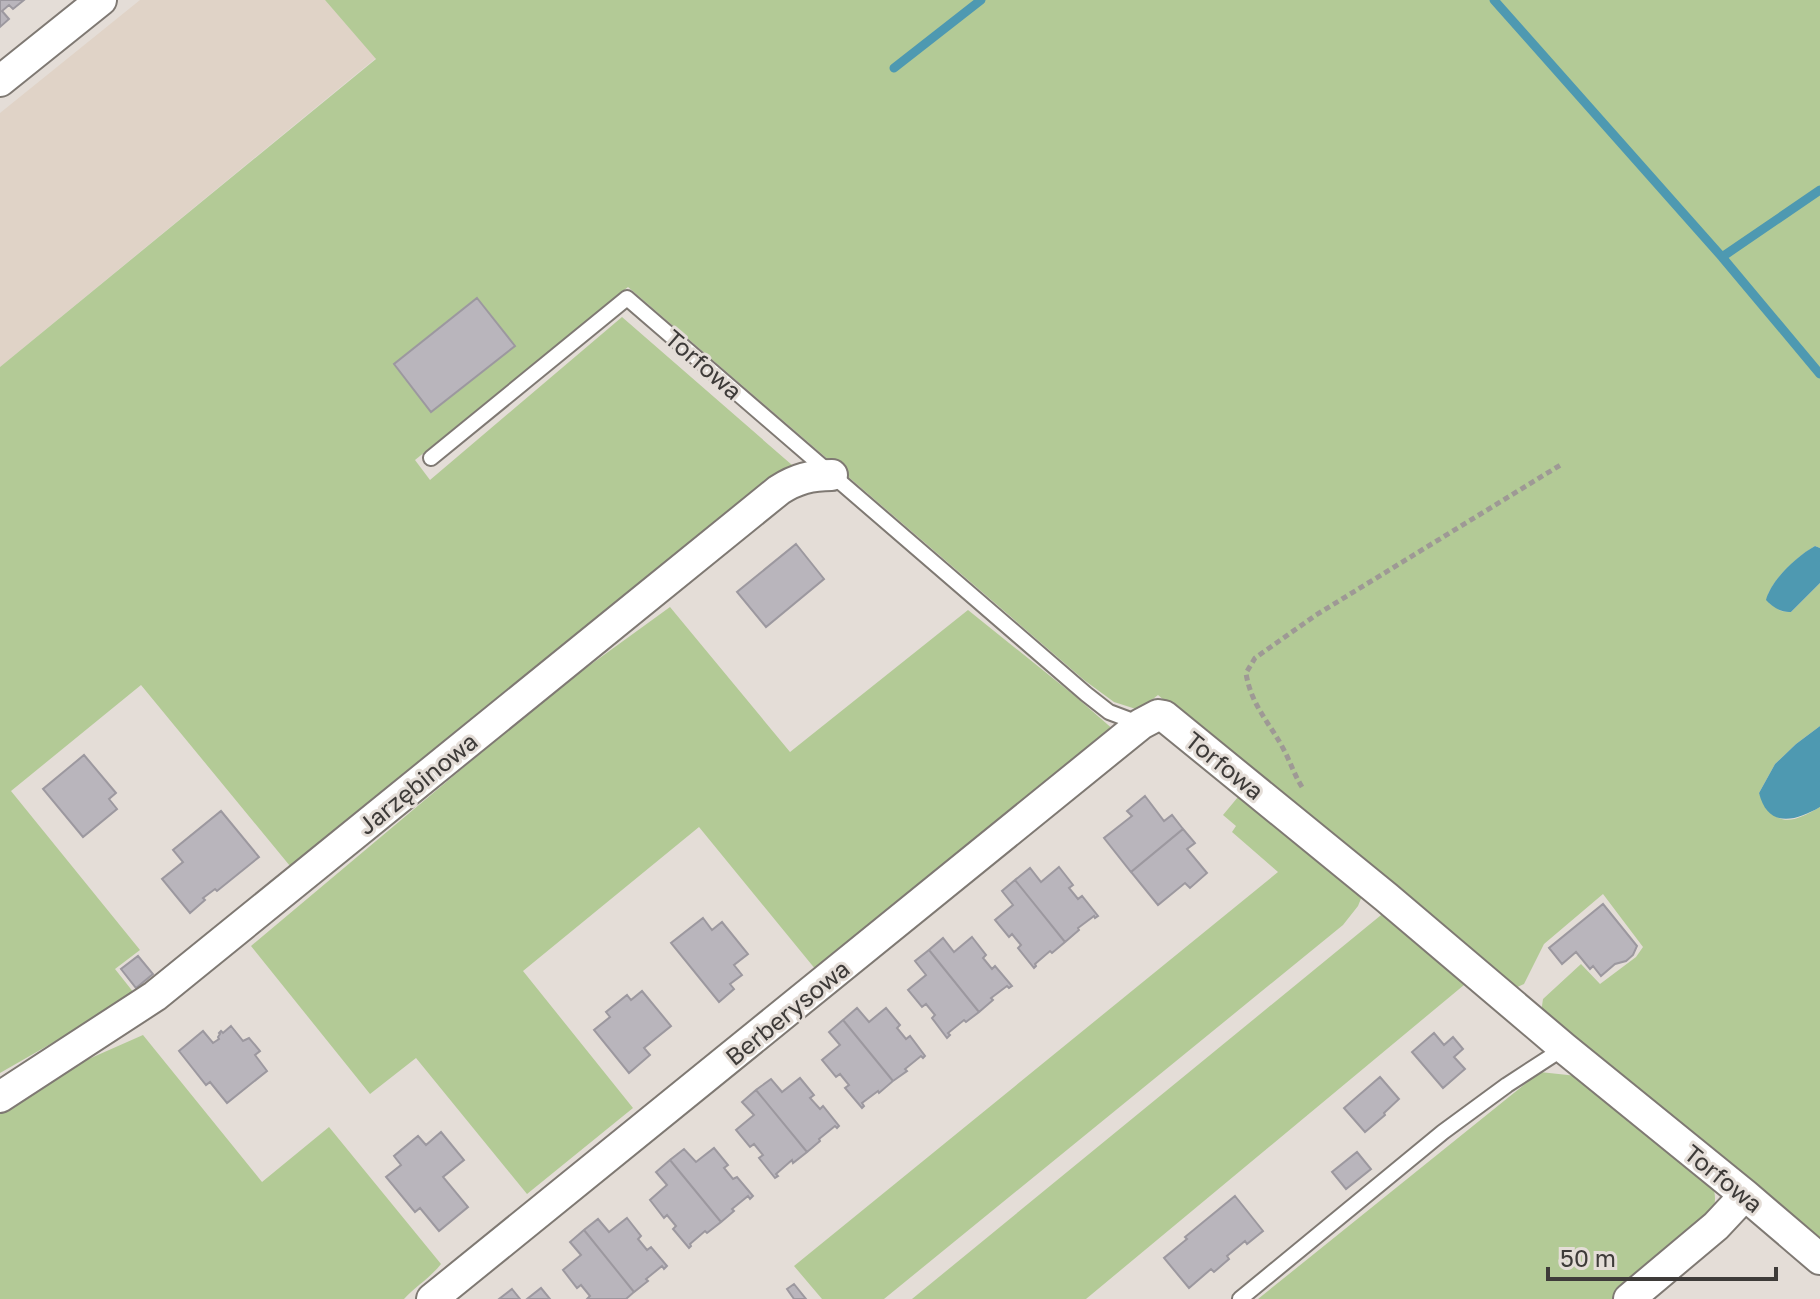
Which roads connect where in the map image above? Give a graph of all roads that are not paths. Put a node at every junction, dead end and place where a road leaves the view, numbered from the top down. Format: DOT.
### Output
graph roads {
  1 [pos="101,0"];
  2 [pos="0,81"];
  3 [pos="431,458"];
  4 [pos="832,475"];
  5 [pos="1141,724"];
  6 [pos="1564,1048"];
  7 [pos="0,1097"];
  8 [pos="1745,1195"];
  9 [pos="1820,1259"];
  10 [pos="432,1299"];
  11 [pos="1240,1299"];
  12 [pos="1629,1299"];
  1 -- 2 [label="street"];
  3 -- 4 [label="lane, Torfowa"];
  4 -- 5 [label="lane, Torfowa"];
  4 -- 7 [label="street, Jarzębinowa"];
  5 -- 6 [label="street, Torfowa"];
  5 -- 10 [label="street, Berberysowa"];
  6 -- 8 [label="street, Torfowa"];
  6 -- 11 [label="lane"];
  8 -- 9 [label="street, Torfowa"];
  8 -- 12 [label="street"];
}
